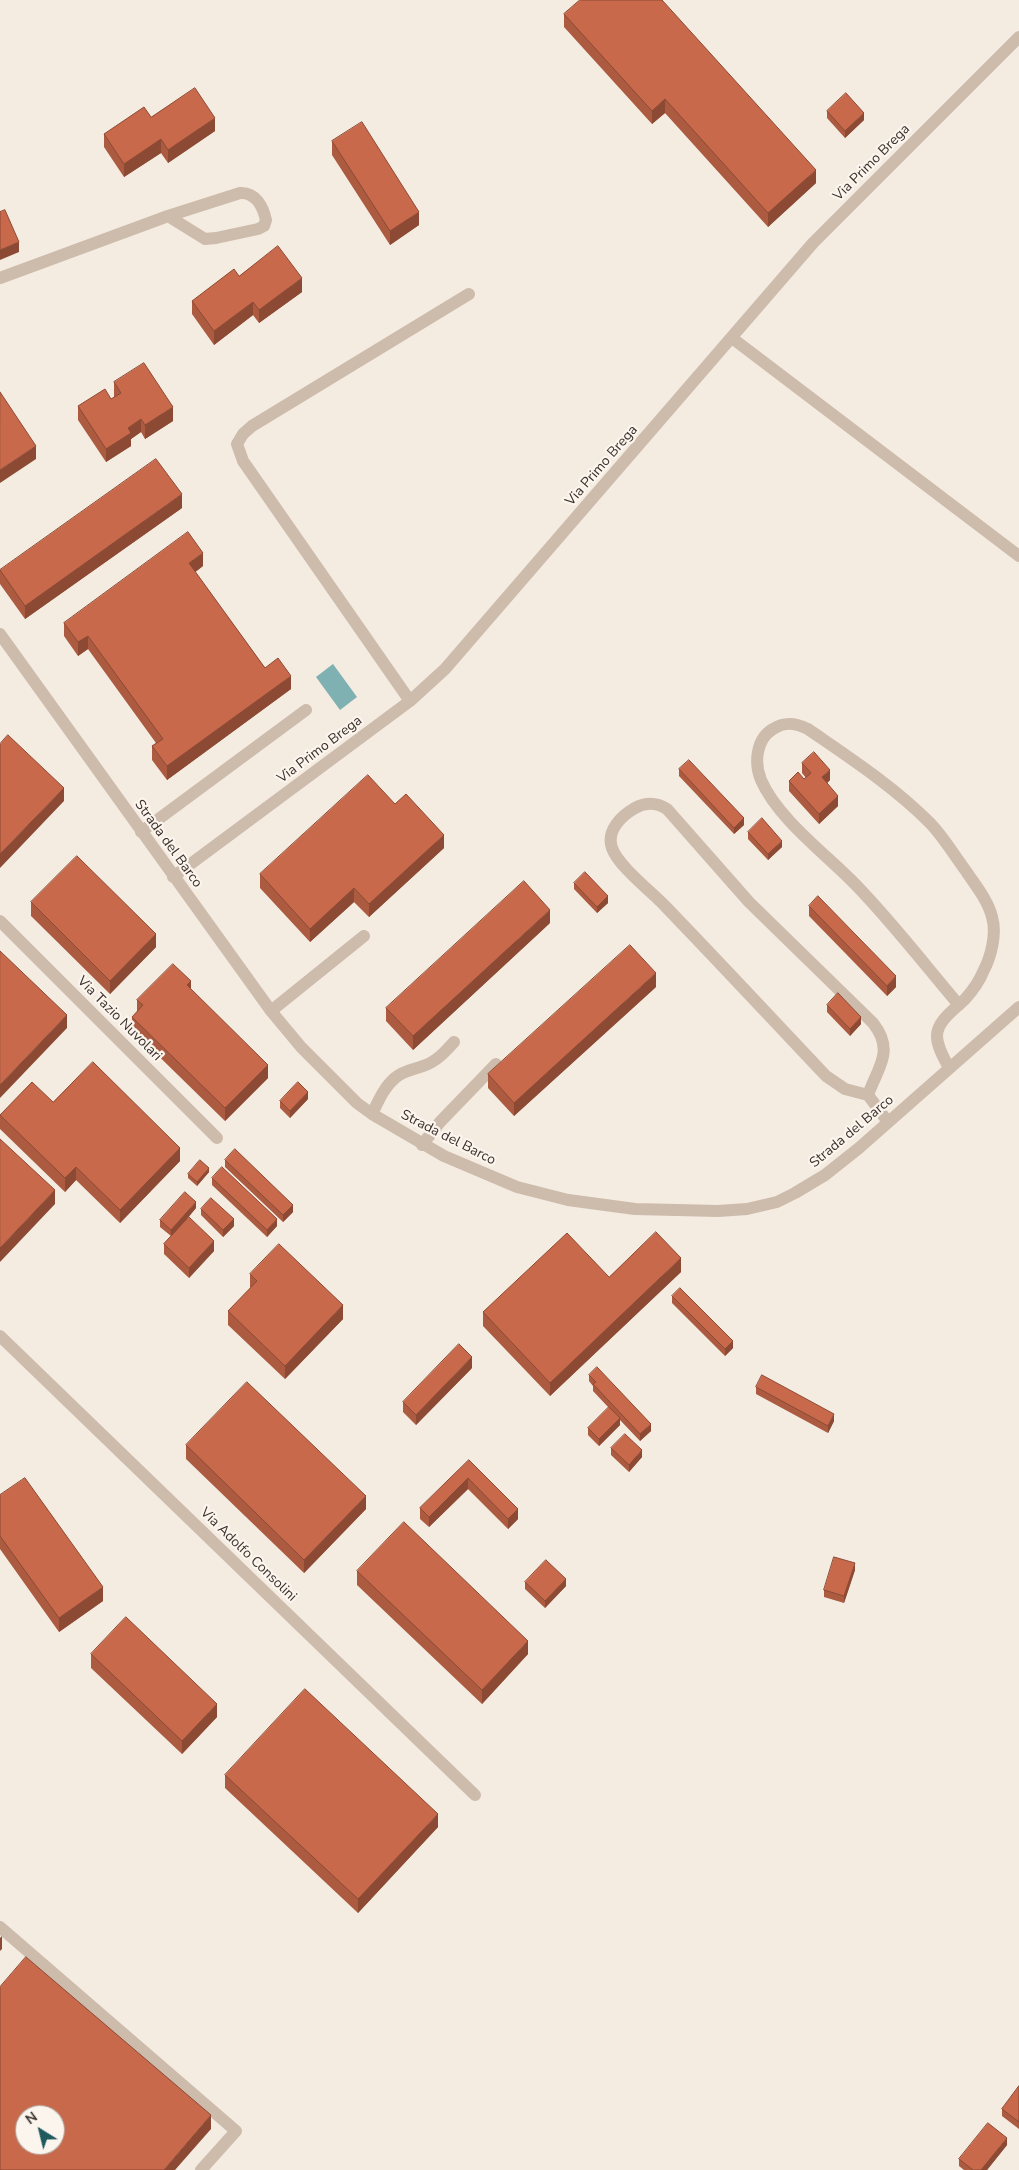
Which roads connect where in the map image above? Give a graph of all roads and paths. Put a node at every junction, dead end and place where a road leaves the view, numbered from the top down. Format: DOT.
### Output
graph roads {
  1 [pos="1019,37"];
  2 [pos="168,216"];
  3 [pos="0,278"];
  4 [pos="469,294"];
  5 [pos="732,338"];
  6 [pos="1019,556"];
  7 [pos="2,639"];
  8 [pos="410,702"];
  9 [pos="306,710"];
  10 [pos="141,832"];
  11 [pos="173,877"];
  12 [pos="0,921"];
  13 [pos="364,936"];
  14 [pos="959,1006"];
  15 [pos="1019,1007"];
  16 [pos="271,1011"];
  17 [pos="454,1042"];
  18 [pos="496,1064"];
  19 [pos="949,1068"];
  20 [pos="868,1095"];
  21 [pos="372,1114"];
  22 [pos="888,1122"];
  23 [pos="217,1138"];
  24 [pos="422,1145"];
  25 [pos="0,1336"];
  26 [pos="475,1795"];
  27 [pos="0,1927"];
  28 [pos="201,2170"];
  1 -- 5 [label="street, Via Primo Brega"];
  2 -- 2 [label="street"];
  2 -- 3 [label="street"];
  4 -- 8 [label="street"];
  5 -- 6 [label="street"];
  5 -- 8 [label="street, Via Primo Brega"];
  7 -- 10 [label="street, Strada del Barco"];
  8 -- 11 [label="street, Via Primo Brega"];
  9 -- 10 [label="street"];
  10 -- 11 [label="street, Strada del Barco"];
  11 -- 16 [label="street, Strada del Barco"];
  12 -- 23 [label="street, Via Tazio Nuvolari"];
  13 -- 16 [label="street"];
  14 -- 14 [label="street"];
  14 -- 19 [label="street"];
  15 -- 19 [label="street, Strada del Barco"];
  16 -- 21 [label="street, Strada del Barco"];
  17 -- 21 [label="street"];
  18 -- 24 [label="street"];
  19 -- 22 [label="street, Strada del Barco"];
  20 -- 20 [label="street"];
  20 -- 22 [label="street"];
  21 -- 24 [label="street, Strada del Barco"];
  22 -- 24 [label="street, Strada del Barco"];
  25 -- 26 [label="street, Via Adolfo Consolini"];
  27 -- 28 [label="street"];
}
